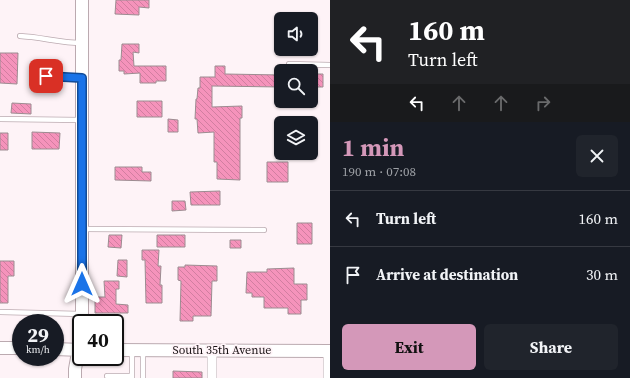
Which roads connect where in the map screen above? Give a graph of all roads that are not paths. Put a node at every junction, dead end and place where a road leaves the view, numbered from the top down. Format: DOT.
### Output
graph roads {
  1 [pos="82,0"];
  2 [pos="20,36"];
  3 [pos="82,42"];
  4 [pos="318,65"];
  5 [pos="330,65"];
  6 [pos="35,76"];
  7 [pos="82,78"];
  8 [pos="0,119"];
  9 [pos="82,120"];
  10 [pos="82,229"];
  11 [pos="264,230"];
  12 [pos="0,312"];
  13 [pos="82,314"];
  14 [pos="72,317"];
  15 [pos="0,348"];
  16 [pos="12,348"];
  17 [pos="124,350"];
  18 [pos="137,350"];
  19 [pos="212,350"];
  20 [pos="329,351"];
  21 [pos="76,366"];
  22 [pos="107,376"];
  23 [pos="132,377"];
  24 [pos="75,378"];
  25 [pos="143,378"];
  26 [pos="212,378"];
  27 [pos="328,378"];
  1 -- 3 [label="street"];
  2 -- 3 [label="lane"];
  3 -- 7 [label="street"];
  4 -- 5 [label="lane"];
  6 -- 7 [label="lane"];
  7 -- 9 [label="street"];
  8 -- 9 [label="lane"];
  9 -- 10 [label="street"];
  10 -- 11 [label="lane"];
  10 -- 13 [label="street"];
  12 -- 14 [label="lane"];
  15 -- 16 [label="street"];
  17 -- 18 [label="street, South 35th Avenue"];
  18 -- 19 [label="street, South 35th Avenue"];
  18 -- 23 [label="lane"];
  18 -- 25 [label="lane"];
  19 -- 20 [label="street, South 35th Avenue"];
  19 -- 26 [label="street"];
  20 -- 27 [label="street"];
  21 -- 24 [label="street"];
  22 -- 23 [label="lane"];
}
